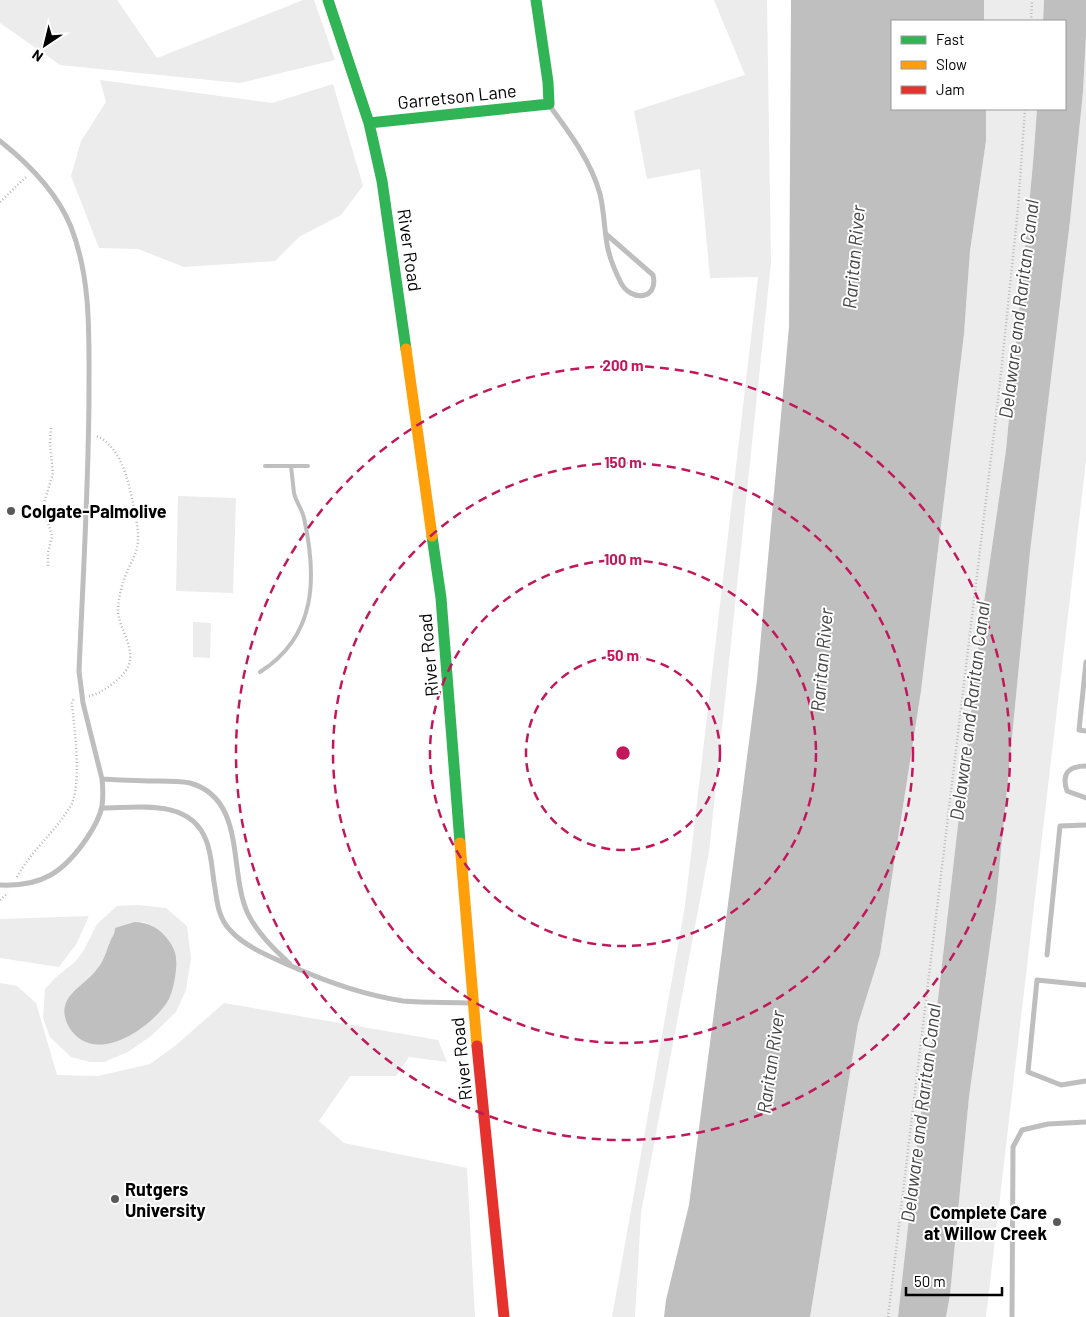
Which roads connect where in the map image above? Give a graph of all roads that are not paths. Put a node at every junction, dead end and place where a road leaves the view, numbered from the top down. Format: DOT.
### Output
graph roads {
  1 [pos="328,0"];
  2 [pos="536,0"];
  3 [pos="549,104"];
  4 [pos="369,123"];
  5 [pos="0,140"];
  6 [pos="606,234"];
  7 [pos="1086,662"];
  8 [pos="1086,731"];
  9 [pos="1086,766"];
  10 [pos="102,779"];
  11 [pos="1086,798"];
  12 [pos="102,808"];
  13 [pos="1086,824"];
  14 [pos="0,885"];
  15 [pos="1047,955"];
  16 [pos="292,966"];
  17 [pos="1086,985"];
  18 [pos="473,1003"];
  19 [pos="1086,1081"];
  20 [pos="1086,1122"];
  21 [pos="504,1317"];
  22 [pos="1012,1317"];
  1 -- 4 [label="main road, River Road"];
  2 -- 3 [label="main road"];
  3 -- 4 [label="main road, Garretson Lane"];
  3 -- 6 [label="lane"];
  4 -- 18 [label="main road, River Road"];
  5 -- 10 [label="lane"];
  6 -- 6 [label="lane"];
  7 -- 8 [label="lane"];
  9 -- 11 [label="lane"];
  10 -- 12 [label="lane"];
  10 -- 16 [label="lane"];
  12 -- 14 [label="lane"];
  12 -- 16 [label="lane"];
  13 -- 15 [label="lane"];
  16 -- 18 [label="lane"];
  17 -- 19 [label="lane"];
  18 -- 21 [label="main road, River Road"];
  20 -- 22 [label="lane"];
}
